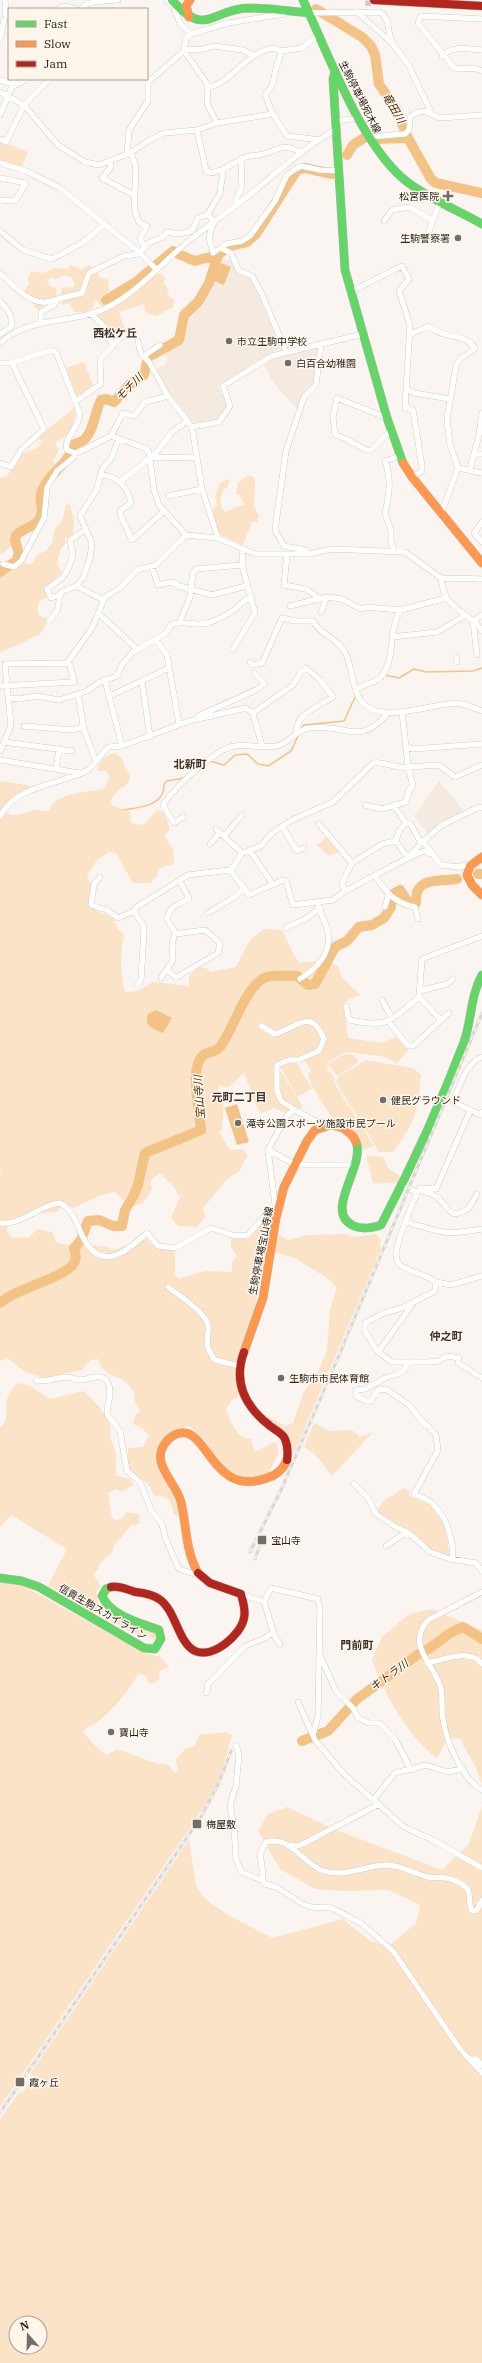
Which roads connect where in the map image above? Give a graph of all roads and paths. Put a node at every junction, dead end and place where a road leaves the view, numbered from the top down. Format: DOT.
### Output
graph roads {
  1 [pos="5,0"];
  2 [pos="118,0"];
  3 [pos="166,0"];
  4 [pos="172,0"];
  5 [pos="190,0"];
  6 [pos="303,0"];
  7 [pos="370,6"];
  8 [pos="482,6"];
  9 [pos="60,8"];
  10 [pos="71,8"];
  11 [pos="81,8"];
  12 [pos="292,11"];
  13 [pos="357,12"];
  14 [pos="308,13"];
  15 [pos="189,18"];
  16 [pos="482,19"];
  17 [pos="191,34"];
  18 [pos="318,35"];
  19 [pos="0,39"];
  20 [pos="392,43"];
  21 [pos="482,50"];
  22 [pos="184,51"];
  23 [pos="281,51"];
  24 [pos="253,55"];
  25 [pos="442,56"];
  26 [pos="335,71"];
  27 [pos="482,71"];
  28 [pos="0,80"];
  29 [pos="24,80"];
  30 [pos="49,80"];
  31 [pos="13,83"];
  32 [pos="208,88"];
  33 [pos="0,92"];
  34 [pos="9,96"];
  35 [pos="24,104"];
  36 [pos="269,105"];
  37 [pos="431,112"];
  38 [pos="0,114"];
  39 [pos="274,114"];
  40 [pos="264,115"];
  41 [pos="482,115"];
  42 [pos="358,118"];
  43 [pos="336,121"];
  44 [pos="217,123"];
  45 [pos="197,130"];
  46 [pos="335,130"];
  47 [pos="369,137"];
  48 [pos="0,138"];
  49 [pos="320,140"];
  50 [pos="128,154"];
  51 [pos="302,154"];
  52 [pos="242,159"];
  53 [pos="110,162"];
  54 [pos="0,164"];
  55 [pos="338,170"];
  56 [pos="223,171"];
  57 [pos="0,178"];
  58 [pos="134,195"];
  59 [pos="0,200"];
  60 [pos="440,202"];
  61 [pos="236,205"];
  62 [pos="208,214"];
  63 [pos="432,220"];
  64 [pos="384,221"];
  65 [pos="481,221"];
  66 [pos="213,223"];
  67 [pos="104,225"];
  68 [pos="0,234"];
  69 [pos="427,237"];
  70 [pos="145,248"];
  71 [pos="224,249"];
  72 [pos="140,253"];
  73 [pos="155,268"];
  74 [pos="0,273"];
  75 [pos="350,292"];
  76 [pos="58,299"];
  77 [pos="0,302"];
  78 [pos="91,314"];
  79 [pos="41,323"];
  80 [pos="0,334"];
  81 [pos="132,334"];
  82 [pos="363,334"];
  83 [pos="409,336"];
  84 [pos="138,341"];
  85 [pos="0,343"];
  86 [pos="321,344"];
  87 [pos="114,345"];
  88 [pos="160,345"];
  89 [pos="286,352"];
  90 [pos="144,357"];
  91 [pos="0,363"];
  92 [pos="12,363"];
  93 [pos="406,388"];
  94 [pos="168,396"];
  95 [pos="450,399"];
  96 [pos="76,402"];
  97 [pos="482,413"];
  98 [pos="387,418"];
  99 [pos="188,421"];
  100 [pos="192,426"];
  101 [pos="391,430"];
  102 [pos="111,436"];
  103 [pos="119,438"];
  104 [pos="75,453"];
  105 [pos="475,454"];
  106 [pos="482,454"];
  107 [pos="151,456"];
  108 [pos="400,456"];
  109 [pos="197,458"];
  110 [pos="0,464"];
  111 [pos="458,468"];
  112 [pos="470,469"];
  113 [pos="482,473"];
  114 [pos="100,475"];
  115 [pos="412,477"];
  116 [pos="120,482"];
  117 [pos="202,489"];
  118 [pos="168,496"];
  119 [pos="163,512"];
  120 [pos="441,514"];
  121 [pos="482,522"];
  122 [pos="85,530"];
  123 [pos="186,535"];
  124 [pos="218,538"];
  125 [pos="482,542"];
  126 [pos="244,550"];
  127 [pos="394,551"];
  128 [pos="287,554"];
  129 [pos="309,554"];
  130 [pos="482,563"];
  131 [pos="3,564"];
  132 [pos="242,565"];
  133 [pos="152,567"];
  134 [pos="440,578"];
  135 [pos="482,579"];
  136 [pos="76,586"];
  137 [pos="246,586"];
  138 [pos="192,590"];
  139 [pos="59,595"];
  140 [pos="327,597"];
  141 [pos="252,598"];
  142 [pos="319,598"];
  143 [pos="446,598"];
  144 [pos="104,600"];
  145 [pos="290,606"];
  146 [pos="401,610"];
  147 [pos="321,612"];
  148 [pos="99,614"];
  149 [pos="466,614"];
  150 [pos="482,615"];
  151 [pos="49,621"];
  152 [pos="180,621"];
  153 [pos="474,621"];
  154 [pos="482,630"];
  155 [pos="392,637"];
  156 [pos="156,640"];
  157 [pos="233,649"];
  158 [pos="138,650"];
  159 [pos="477,655"];
  160 [pos="250,662"];
  161 [pos="67,663"];
  162 [pos="170,668"];
  163 [pos="254,672"];
  164 [pos="105,680"];
  165 [pos="142,682"];
  166 [pos="7,685"];
  167 [pos="0,686"];
  168 [pos="356,690"];
  169 [pos="78,694"];
  170 [pos="110,696"];
  171 [pos="9,698"];
  172 [pos="482,711"];
  173 [pos="389,712"];
  174 [pos="402,712"];
  175 [pos="254,714"];
  176 [pos="192,720"];
  177 [pos="179,724"];
  178 [pos="24,726"];
  179 [pos="84,727"];
  180 [pos="297,732"];
  181 [pos="150,737"];
  182 [pos="4,742"];
  183 [pos="482,744"];
  184 [pos="122,746"];
  185 [pos="262,746"];
  186 [pos="406,747"];
  187 [pos="59,749"];
  188 [pos="0,751"];
  189 [pos="72,751"];
  190 [pos="0,760"];
  191 [pos="96,761"];
  192 [pos="482,765"];
  193 [pos="408,767"];
  194 [pos="56,769"];
  195 [pos="81,773"];
  196 [pos="365,805"];
  197 [pos="482,808"];
  198 [pos="396,809"];
  199 [pos="242,815"];
  200 [pos="0,817"];
  201 [pos="183,817"];
  202 [pos="406,823"];
  203 [pos="319,824"];
  204 [pos="282,826"];
  205 [pos="220,833"];
  206 [pos="396,841"];
  207 [pos="422,842"];
  208 [pos="210,844"];
  209 [pos="304,848"];
  210 [pos="250,851"];
  211 [pos="242,852"];
  212 [pos="432,855"];
  213 [pos="482,857"];
  214 [pos="408,858"];
  215 [pos="352,863"];
  216 [pos="473,863"];
  217 [pos="230,870"];
  218 [pos="375,876"];
  219 [pos="100,877"];
  220 [pos="179,880"];
  221 [pos="272,883"];
  222 [pos="245,888"];
  223 [pos="345,891"];
  224 [pos="389,894"];
  225 [pos="482,895"];
  226 [pos="319,905"];
  227 [pos="384,907"];
  228 [pos="134,911"];
  229 [pos="208,913"];
  230 [pos="418,919"];
  231 [pos="286,928"];
  232 [pos="175,934"];
  233 [pos="482,936"];
  234 [pos="167,970"];
  235 [pos="482,974"];
  236 [pos="162,978"];
  237 [pos="301,978"];
  238 [pos="453,979"];
  239 [pos="137,986"];
  240 [pos="420,994"];
  241 [pos="382,1000"];
  242 [pos="346,1006"];
  243 [pos="449,1013"];
  244 [pos="391,1020"];
  245 [pos="441,1020"];
  246 [pos="261,1026"];
  247 [pos="482,1057"];
  248 [pos="295,1110"];
  249 [pos="470,1111"];
  250 [pos="482,1112"];
  251 [pos="320,1128"];
  252 [pos="268,1150"];
  253 [pos="296,1164"];
  254 [pos="356,1165"];
  255 [pos="401,1186"];
  256 [pos="418,1191"];
  257 [pos="476,1194"];
  258 [pos="276,1213"];
  259 [pos="407,1221"];
  260 [pos="0,1223"];
  261 [pos="482,1229"];
  262 [pos="482,1276"];
  263 [pos="436,1282"];
  264 [pos="168,1287"];
  265 [pos="414,1302"];
  266 [pos="378,1352"];
  267 [pos="408,1362"];
  268 [pos="239,1366"];
  269 [pos="482,1378"];
  270 [pos="36,1380"];
  271 [pos="354,1484"];
  272 [pos="409,1533"];
  273 [pos="386,1546"];
  274 [pos="453,1559"];
  275 [pos="482,1570"];
  276 [pos="201,1576"];
  277 [pos="0,1578"];
  278 [pos="482,1592"];
  279 [pos="241,1594"];
  280 [pos="264,1602"];
  281 [pos="274,1632"];
  282 [pos="280,1644"];
  283 [pos="319,1653"];
  284 [pos="427,1663"];
  285 [pos="482,1664"];
  286 [pos="206,1693"];
  287 [pos="298,1702"];
  288 [pos="313,1737"];
  289 [pos="236,1745"];
  290 [pos="463,1769"];
  291 [pos="411,1770"];
  292 [pos="482,1790"];
  293 [pos="374,1799"];
  294 [pos="380,1804"];
  295 [pos="290,1847"];
  296 [pos="482,1868"];
  297 [pos="262,1880"];
  298 [pos="482,1900"];
  299 [pos="470,2059"];
  300 [pos="482,2065"];
  301 [pos="482,2073"];
  1 -- 19 [label="street"];
  2 -- 11 [label="street"];
  3 -- 17 [label="street"];
  4 -- 15 [label="main road"];
  5 -- 15 [label="main road"];
  6 -- 14 [label="main road, 生駒停車場宛木線"];
  7 -- 8 [label="main road"];
  7 -- 13 [label="street"];
  7 -- 20 [label="street"];
  9 -- 10 [label="street"];
  12 -- 14 [label="main road"];
  12 -- 15 [label="main road"];
  12 -- 17 [label="street"];
  13 -- 14 [label="street"];
  13 -- 20 [label="street"];
  14 -- 18 [label="main road, 生駒停車場宛木線"];
  16 -- 25 [label="street"];
  17 -- 22 [label="street"];
  18 -- 23 [label="street"];
  18 -- 26 [label="main road, 生駒停車場宛木線"];
  20 -- 37 [label="street"];
  21 -- 25 [label="street"];
  22 -- 24 [label="street"];
  22 -- 32 [label="street"];
  22 -- 50 [label="street"];
  23 -- 24 [label="street"];
  23 -- 36 [label="street"];
  24 -- 32 [label="street"];
  25 -- 27 [label="street"];
  26 -- 42 [label="main road, 生駒停車場宛木線"];
  26 -- 43 [label="main road"];
  28 -- 31 [label="street"];
  29 -- 31 [label="street"];
  30 -- 35 [label="street"];
  31 -- 34 [label="street"];
  32 -- 44 [label="street"];
  33 -- 34 [label="street"];
  34 -- 35 [label="street"];
  34 -- 38 [label="street"];
  35 -- 48 [label="street"];
  35 -- 53 [label="street"];
  36 -- 39 [label="street"];
  36 -- 40 [label="street"];
  37 -- 41 [label="street"];
  37 -- 47 [label="street"];
  39 -- 40 [label="street"];
  39 -- 49 [label="street"];
  40 -- 44 [label="street"];
  42 -- 43 [label="street"];
  42 -- 47 [label="main road, 生駒停車場宛木線"];
  43 -- 46 [label="main road"];
  44 -- 45 [label="street"];
  45 -- 50 [label="street"];
  45 -- 56 [label="street"];
  46 -- 49 [label="street"];
  46 -- 55 [label="main road"];
  47 -- 60 [label="main road, 生駒停車場宛木線"];
  49 -- 51 [label="street"];
  50 -- 53 [label="street"];
  50 -- 58 [label="street"];
  51 -- 52 [label="street"];
  51 -- 61 [label="street"];
  52 -- 56 [label="street"];
  52 -- 61 [label="street"];
  53 -- 58 [label="street"];
  54 -- 67 [label="street"];
  55 -- 71 [label="street"];
  55 -- 75 [label="main road"];
  56 -- 62 [label="street"];
  57 -- 59 [label="street"];
  58 -- 70 [label="street"];
  60 -- 63 [label="street"];
  60 -- 65 [label="main road, 生駒停車場宛木線"];
  61 -- 66 [label="street"];
  62 -- 66 [label="street"];
  62 -- 70 [label="street"];
  63 -- 64 [label="street"];
  63 -- 69 [label="street"];
  66 -- 71 [label="street"];
  66 -- 73 [label="street"];
  67 -- 68 [label="street"];
  67 -- 72 [label="street"];
  70 -- 72 [label="street"];
  71 -- 89 [label="street"];
  72 -- 73 [label="street"];
  72 -- 76 [label="street"];
  73 -- 78 [label="street"];
  74 -- 76 [label="street"];
  75 -- 82 [label="main road"];
  75 -- 83 [label="street"];
  76 -- 79 [label="street"];
  77 -- 80 [label="street"];
  78 -- 79 [label="street"];
  78 -- 87 [label="street"];
  79 -- 85 [label="street"];
  81 -- 87 [label="street"];
  82 -- 86 [label="street"];
  82 -- 98 [label="main road"];
  83 -- 93 [label="street"];
  83 -- 95 [label="street"];
  84 -- 90 [label="street"];
  86 -- 89 [label="street"];
  86 -- 129 [label="street"];
  87 -- 96 [label="street"];
  88 -- 90 [label="street"];
  89 -- 100 [label="street"];
  90 -- 94 [label="street"];
  91 -- 92 [label="street"];
  92 -- 96 [label="street"];
  92 -- 110 [label="street"];
  93 -- 95 [label="street"];
  93 -- 115 [label="street"];
  94 -- 99 [label="street"];
  94 -- 102 [label="street"];
  95 -- 111 [label="street"];
  96 -- 104 [label="street"];
  97 -- 105 [label="street"];
  98 -- 101 [label="main road"];
  98 -- 101 [label="street"];
  99 -- 100 [label="street"];
  99 -- 107 [label="street"];
  100 -- 109 [label="street"];
  101 -- 108 [label="main road"];
  102 -- 103 [label="street"];
  102 -- 104 [label="street"];
  103 -- 107 [label="street"];
  103 -- 114 [label="street"];
  104 -- 131 [label="street"];
  105 -- 106 [label="street"];
  105 -- 112 [label="street"];
  107 -- 109 [label="street"];
  107 -- 116 [label="street"];
  107 -- 119 [label="street"];
  108 -- 115 [label="main road"];
  108 -- 127 [label="street"];
  109 -- 117 [label="street"];
  111 -- 112 [label="street"];
  111 -- 120 [label="street"];
  112 -- 113 [label="street"];
  114 -- 116 [label="street"];
  114 -- 122 [label="street"];
  115 -- 120 [label="main road"];
  116 -- 119 [label="street"];
  117 -- 118 [label="street"];
  117 -- 124 [label="street"];
  119 -- 123 [label="street"];
  120 -- 130 [label="main road"];
  121 -- 125 [label="street"];
  122 -- 136 [label="street"];
  122 -- 139 [label="street"];
  123 -- 124 [label="street"];
  123 -- 133 [label="street"];
  124 -- 126 [label="street"];
  126 -- 128 [label="street"];
  126 -- 132 [label="street"];
  127 -- 129 [label="street"];
  127 -- 134 [label="street"];
  128 -- 129 [label="street"];
  128 -- 142 [label="street"];
  132 -- 137 [label="street"];
  132 -- 138 [label="street"];
  133 -- 138 [label="street"];
  133 -- 144 [label="street"];
  134 -- 135 [label="street"];
  134 -- 143 [label="street"];
  136 -- 139 [label="street"];
  136 -- 144 [label="street"];
  137 -- 138 [label="street"];
  137 -- 141 [label="street"];
  138 -- 152 [label="street"];
  139 -- 151 [label="street"];
  140 -- 142 [label="street"];
  140 -- 146 [label="street"];
  140 -- 147 [label="street"];
  141 -- 152 [label="street"];
  141 -- 157 [label="street"];
  142 -- 145 [label="street"];
  143 -- 146 [label="street"];
  143 -- 149 [label="street"];
  144 -- 148 [label="street"];
  146 -- 155 [label="street"];
  148 -- 158 [label="street"];
  148 -- 161 [label="street"];
  149 -- 153 [label="street"];
  149 -- 155 [label="street"];
  150 -- 153 [label="street"];
  152 -- 156 [label="street"];
  153 -- 154 [label="street"];
  153 -- 159 [label="street"];
  155 -- 168 [label="street"];
  156 -- 158 [label="street"];
  156 -- 162 [label="street"];
  158 -- 164 [label="street"];
  160 -- 168 [label="street"];
  161 -- 166 [label="street"];
  161 -- 166 [label="street"];
  162 -- 165 [label="street"];
  162 -- 177 [label="street"];
  163 -- 176 [label="street"];
  164 -- 169 [label="street"];
  164 -- 170 [label="street"];
  165 -- 170 [label="street"];
  165 -- 181 [label="street"];
  166 -- 167 [label="street"];
  166 -- 171 [label="street"];
  168 -- 173 [label="street"];
  169 -- 171 [label="street"];
  169 -- 179 [label="street"];
  170 -- 184 [label="street"];
  171 -- 182 [label="street"];
  172 -- 174 [label="street"];
  173 -- 174 [label="street"];
  173 -- 180 [label="street"];
  174 -- 186 [label="street"];
  175 -- 176 [label="street"];
  175 -- 180 [label="street"];
  175 -- 185 [label="street"];
  176 -- 177 [label="street"];
  177 -- 181 [label="street"];
  178 -- 179 [label="street"];
  179 -- 191 [label="street"];
  180 -- 185 [label="street"];
  181 -- 184 [label="street"];
  182 -- 187 [label="street"];
  182 -- 188 [label="street"];
  183 -- 186 [label="street"];
  184 -- 191 [label="street"];
  185 -- 201 [label="street"];
  186 -- 193 [label="street"];
  187 -- 189 [label="street"];
  187 -- 194 [label="street"];
  190 -- 194 [label="street"];
  191 -- 195 [label="street"];
  192 -- 193 [label="street"];
  193 -- 196 [label="street"];
  193 -- 204 [label="street"];
  194 -- 195 [label="street"];
  195 -- 200 [label="street"];
  197 -- 207 [label="street"];
  198 -- 202 [label="street"];
  199 -- 205 [label="street"];
  202 -- 206 [label="street"];
  202 -- 207 [label="street"];
  203 -- 215 [label="street"];
  204 -- 209 [label="street"];
  204 -- 210 [label="street"];
  205 -- 208 [label="street"];
  205 -- 211 [label="street"];
  206 -- 214 [label="street"];
  206 -- 215 [label="street"];
  207 -- 212 [label="street"];
  207 -- 214 [label="street"];
  210 -- 211 [label="street"];
  210 -- 221 [label="street"];
  211 -- 217 [label="street"];
  212 -- 214 [label="street"];
  212 -- 216 [label="street"];
  213 -- 216 [label="main road"];
  214 -- 218 [label="street"];
  215 -- 223 [label="street"];
  216 -- 225 [label="main road"];
  217 -- 220 [label="street"];
  217 -- 222 [label="street"];
  218 -- 223 [label="street"];
  218 -- 224 [label="street"];
  219 -- 228 [label="street"];
  220 -- 228 [label="street"];
  220 -- 232 [label="street"];
  221 -- 222 [label="street"];
  221 -- 226 [label="street"];
  222 -- 229 [label="street"];
  223 -- 226 [label="street"];
  224 -- 227 [label="street"];
  224 -- 230 [label="street"];
  226 -- 231 [label="street"];
  226 -- 237 [label="street"];
  228 -- 239 [label="street"];
  232 -- 234 [label="street"];
  232 -- 234 [label="street"];
  233 -- 240 [label="street"];
  234 -- 236 [label="street"];
  235 -- 255 [label="main road"];
  238 -- 240 [label="street"];
  240 -- 244 [label="street"];
  240 -- 245 [label="street"];
  241 -- 244 [label="street"];
  242 -- 244 [label="street"];
  243 -- 245 [label="street"];
  244 -- 245 [label="street"];
  246 -- 248 [label="street"];
  247 -- 249 [label="street"];
  248 -- 251 [label="street"];
  248 -- 252 [label="street"];
  249 -- 250 [label="street"];
  249 -- 256 [label="street"];
  251 -- 253 [label="main road, 生駒停車場宝山寺線"];
  251 -- 254 [label="main road"];
  252 -- 253 [label="street"];
  252 -- 258 [label="street"];
  253 -- 254 [label="street"];
  253 -- 258 [label="main road, 生駒停車場宝山寺線"];
  254 -- 255 [label="main road"];
  255 -- 256 [label="street"];
  256 -- 257 [label="street"];
  256 -- 259 [label="street"];
  258 -- 260 [label="street"];
  258 -- 268 [label="main road, 生駒停車場宝山寺線"];
  259 -- 261 [label="street"];
  259 -- 263 [label="street"];
  262 -- 263 [label="street"];
  263 -- 265 [label="street"];
  264 -- 268 [label="street"];
  265 -- 266 [label="street"];
  265 -- 266 [label="street"];
  266 -- 267 [label="street"];
  267 -- 269 [label="street"];
  267 -- 274 [label="street"];
  268 -- 276 [label="main road, 生駒停車場宝山寺線"];
  270 -- 276 [label="street"];
  271 -- 272 [label="street"];
  272 -- 273 [label="street"];
  272 -- 274 [label="street"];
  274 -- 275 [label="street"];
  276 -- 279 [label="main road"];
  277 -- 279 [label="main road, 信貴生駒スカイライン"];
  278 -- 284 [label="street"];
  279 -- 280 [label="street"];
  280 -- 281 [label="street"];
  280 -- 283 [label="street"];
  281 -- 282 [label="street"];
  281 -- 286 [label="street"];
  283 -- 288 [label="street"];
  283 -- 291 [label="street"];
  284 -- 285 [label="street"];
  284 -- 290 [label="street"];
  287 -- 288 [label="street"];
  288 -- 293 [label="street"];
  289 -- 297 [label="street"];
  290 -- 291 [label="street"];
  290 -- 292 [label="street"];
  291 -- 293 [label="street"];
  293 -- 294 [label="street"];
  294 -- 295 [label="street"];
  294 -- 296 [label="street"];
  295 -- 297 [label="street"];
  295 -- 298 [label="street"];
  297 -- 299 [label="street"];
  299 -- 300 [label="street"];
  299 -- 301 [label="street"];
}
